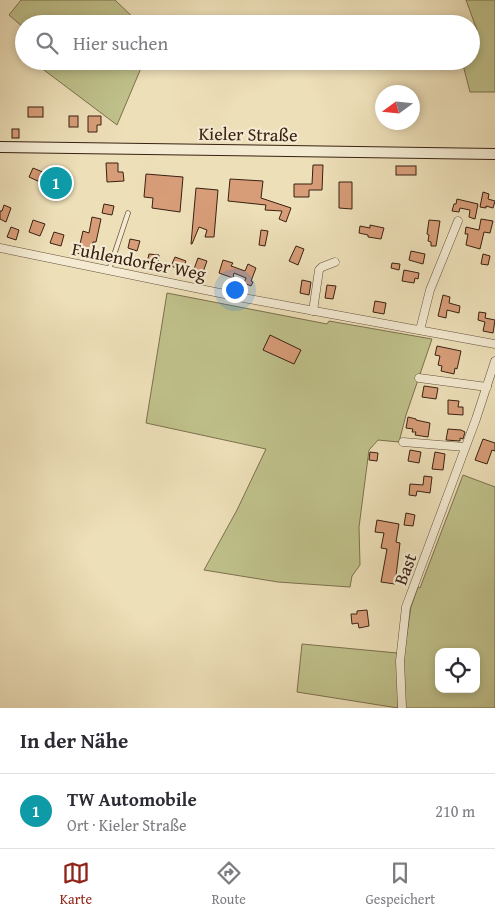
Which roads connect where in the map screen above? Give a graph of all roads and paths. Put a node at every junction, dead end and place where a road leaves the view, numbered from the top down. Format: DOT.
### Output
graph roads {
  1 [pos="0,147"];
  2 [pos="495,154"];
  3 [pos="128,213"];
  4 [pos="458,221"];
  5 [pos="0,248"];
  6 [pos="335,262"];
  7 [pos="108,270"];
  8 [pos="313,311"];
  9 [pos="420,330"];
  10 [pos="495,344"];
  11 [pos="495,361"];
  12 [pos="419,378"];
  13 [pos="487,386"];
  14 [pos="403,442"];
  15 [pos="465,447"];
  16 [pos="402,708"];
  1 -- 2 [label="main road, Kieler Straße"];
  3 -- 7 [label="lane"];
  4 -- 9 [label="street"];
  5 -- 7 [label="street, Fuhlendorfer Weg"];
  6 -- 8 [label="street"];
  7 -- 8 [label="street, Fuhlendorfer Weg"];
  8 -- 9 [label="street, Fuhlendorfer Weg"];
  9 -- 10 [label="street, Fuhlendorfer Weg"];
  11 -- 13 [label="street, Bast"];
  12 -- 13 [label="street"];
  13 -- 15 [label="street, Bast"];
  14 -- 15 [label="street"];
  15 -- 16 [label="street, Bast"];
}
